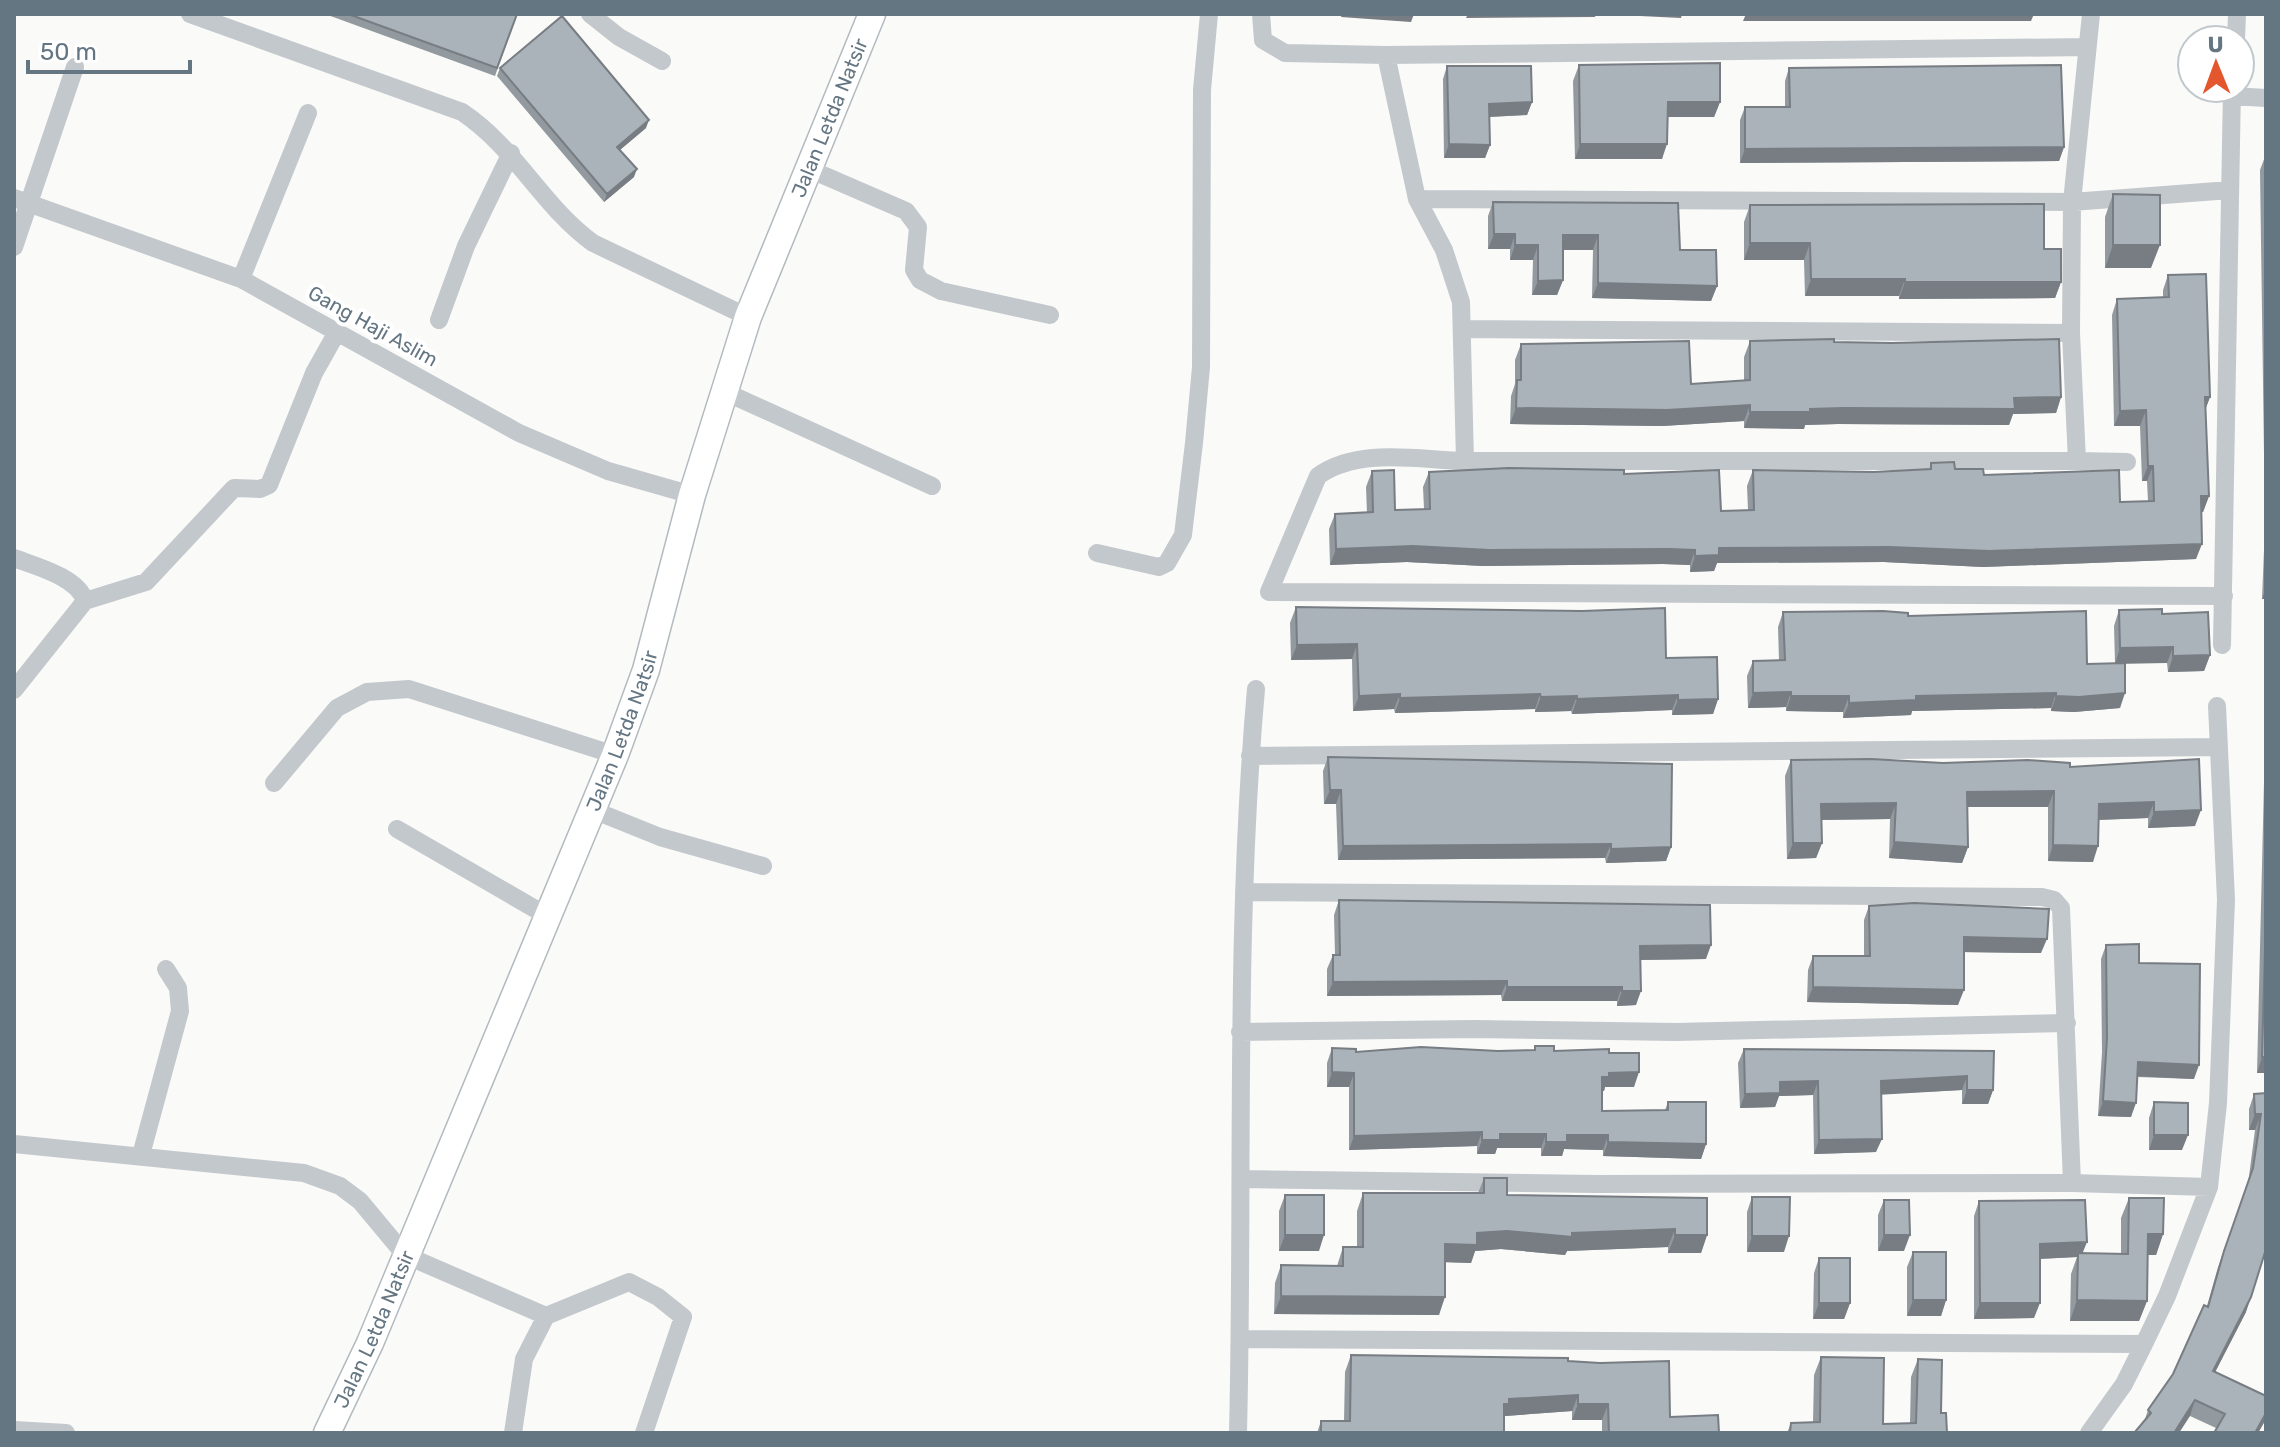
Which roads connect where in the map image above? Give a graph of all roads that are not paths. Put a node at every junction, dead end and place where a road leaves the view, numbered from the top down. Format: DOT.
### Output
graph roads {
  1 [pos="190,14"];
  2 [pos="590,14"];
  3 [pos="872,14"];
  4 [pos="1209,14"];
  5 [pos="1261,14"];
  6 [pos="2091,14"];
  7 [pos="2087,47"];
  8 [pos="1386,55"];
  9 [pos="662,61"];
  10 [pos="75,67"];
  11 [pos="2232,104"];
  12 [pos="308,113"];
  13 [pos="511,153"];
  14 [pos="809,169"];
  15 [pos="2230,190"];
  16 [pos="1417,199"];
  17 [pos="21,201"];
  18 [pos="2072,202"];
  19 [pos="14,247"];
  20 [pos="241,279"];
  21 [pos="1050,315"];
  22 [pos="748,317"];
  23 [pos="439,320"];
  24 [pos="1464,329"];
  25 [pos="337,332"];
  26 [pos="2071,333"];
  27 [pos="723,391"];
  28 [pos="1465,461"];
  29 [pos="2077,461"];
  30 [pos="2127,462"];
  31 [pos="932,486"];
  32 [pos="692,495"];
  33 [pos="1097,553"];
  34 [pos="14,558"];
  35 [pos="2224,596"];
  36 [pos="85,601"];
  37 [pos="2222,645"];
  38 [pos="1256,689"];
  39 [pos="14,690"];
  40 [pos="2217,706"];
  41 [pos="2219,747"];
  42 [pos="615,755"];
  43 [pos="1250,756"];
  44 [pos="274,783"];
  45 [pos="593,810"];
  46 [pos="397,829"];
  47 [pos="763,866"];
  48 [pos="1245,892"];
  49 [pos="549,917"];
  50 [pos="166,969"];
  51 [pos="2067,1023"];
  52 [pos="1240,1032"];
  53 [pos="14,1144"];
  54 [pos="141,1155"];
  55 [pos="1241,1179"];
  56 [pos="2072,1183"];
  57 [pos="2209,1187"];
  58 [pos="405,1255"];
  59 [pos="546,1316"];
  60 [pos="1240,1339"];
  61 [pos="2144,1344"];
  62 [pos="14,1430"];
  63 [pos="66,1433"];
  64 [pos="327,1433"];
  65 [pos="513,1433"];
  66 [pos="644,1433"];
  67 [pos="1238,1433"];
  68 [pos="2089,1433"];
  1 -- 13 [label="street"];
  2 -- 9 [label="street"];
  3 -- 14 [label="main road, Jalan Letda Natsir"];
  4 -- 33 [label="street"];
  5 -- 8 [label="street"];
  6 -- 7 [label="street"];
  7 -- 8 [label="street"];
  7 -- 18 [label="street"];
  8 -- 16 [label="street"];
  10 -- 17 [label="street"];
  11 -- 15 [label="street"];
  12 -- 20 [label="street"];
  13 -- 22 [label="street"];
  13 -- 23 [label="street"];
  14 -- 21 [label="street"];
  14 -- 22 [label="main road, Jalan Letda Natsir"];
  15 -- 18 [label="street"];
  15 -- 35 [label="street"];
  16 -- 18 [label="street"];
  16 -- 24 [label="street"];
  17 -- 19 [label="street"];
  17 -- 20 [label="street, Gang Haji Aslim"];
  18 -- 26 [label="street"];
  20 -- 25 [label="street, Gang Haji Aslim"];
  22 -- 27 [label="main road, Jalan Letda Natsir"];
  24 -- 26 [label="street"];
  24 -- 28 [label="street"];
  25 -- 32 [label="street, Gang Haji Aslim"];
  25 -- 36 [label="street"];
  26 -- 29 [label="street"];
  27 -- 31 [label="street"];
  27 -- 32 [label="main road, Jalan Letda Natsir"];
  28 -- 29 [label="street"];
  28 -- 35 [label="street"];
  29 -- 30 [label="street"];
  32 -- 42 [label="main road, Jalan Letda Natsir"];
  34 -- 36 [label="street"];
  35 -- 37 [label="street"];
  36 -- 39 [label="street"];
  38 -- 43 [label="street"];
  40 -- 41 [label="street"];
  41 -- 43 [label="street"];
  41 -- 57 [label="street"];
  42 -- 44 [label="street"];
  42 -- 45 [label="main road, Jalan Letda Natsir"];
  43 -- 48 [label="street"];
  45 -- 47 [label="street"];
  45 -- 49 [label="main road, Jalan Letda Natsir"];
  46 -- 49 [label="street"];
  48 -- 51 [label="street"];
  48 -- 52 [label="street"];
  49 -- 58 [label="main road, Jalan Letda Natsir"];
  50 -- 54 [label="street"];
  51 -- 52 [label="street"];
  51 -- 56 [label="street"];
  52 -- 55 [label="street"];
  53 -- 54 [label="street"];
  54 -- 58 [label="street"];
  55 -- 56 [label="street"];
  55 -- 60 [label="street"];
  56 -- 57 [label="street"];
  57 -- 61 [label="street"];
  58 -- 59 [label="street"];
  58 -- 64 [label="main road, Jalan Letda Natsir"];
  59 -- 65 [label="street"];
  59 -- 66 [label="street"];
  60 -- 61 [label="street"];
  60 -- 67 [label="street"];
  61 -- 68 [label="street"];
  62 -- 63 [label="street"];
}
